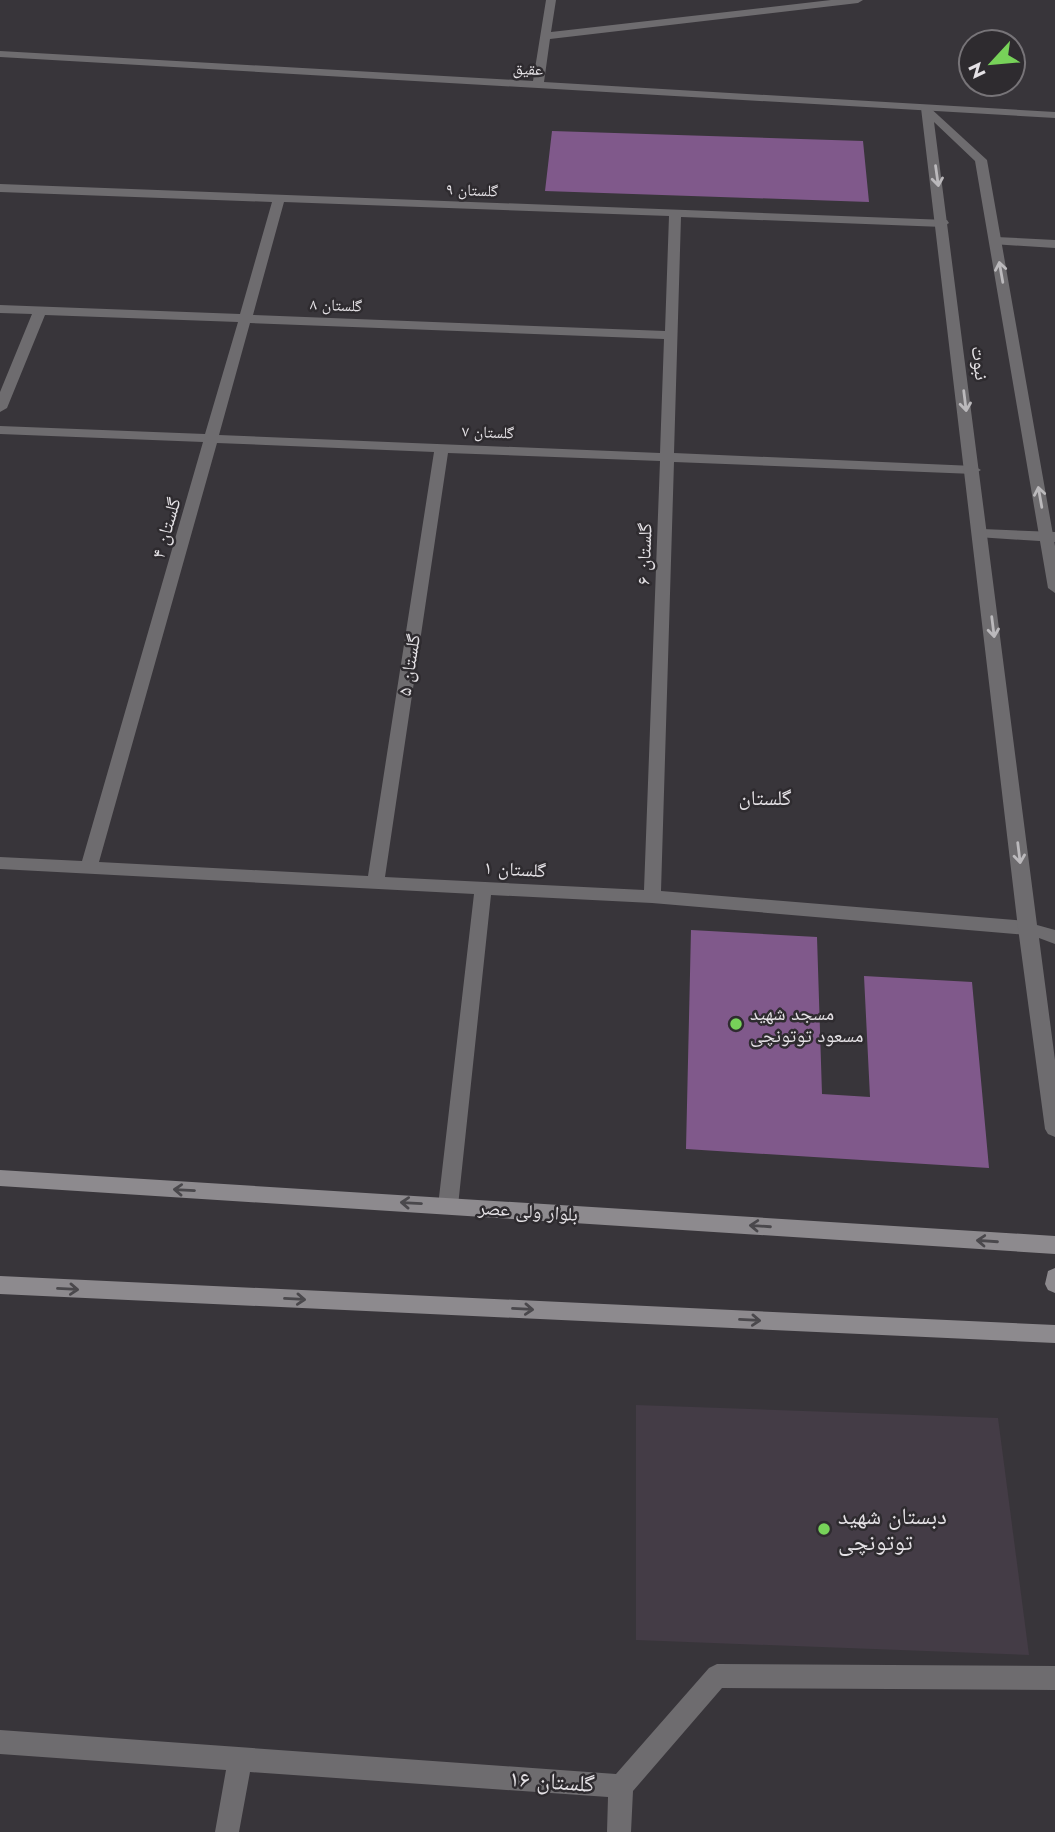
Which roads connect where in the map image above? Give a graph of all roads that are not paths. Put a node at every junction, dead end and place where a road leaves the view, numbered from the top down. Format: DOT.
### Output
graph roads {
  1 [pos="551,0"];
  2 [pos="858,0"];
  3 [pos="546,36"];
  4 [pos="0,54"];
  5 [pos="538,85"];
  6 [pos="928,108"];
  7 [pos="1055,116"];
  8 [pos="0,188"];
  9 [pos="279,199"];
  10 [pos="675,213"];
  11 [pos="943,223"];
  12 [pos="996,241"];
  13 [pos="1055,244"];
  14 [pos="0,309"];
  15 [pos="40,311"];
  16 [pos="245,318"];
  17 [pos="671,335"];
  18 [pos="3,393"];
  19 [pos="0,408"];
  20 [pos="0,430"];
  21 [pos="211,438"];
  22 [pos="442,448"];
  23 [pos="667,457"];
  24 [pos="974,470"];
  25 [pos="982,534"];
  26 [pos="1051,537"];
  27 [pos="1055,588"];
  28 [pos="0,863"];
  29 [pos="89,868"];
  30 [pos="375,883"];
  31 [pos="483,888"];
  32 [pos="652,897"];
  33 [pos="1027,928"];
  34 [pos="1055,937"];
  35 [pos="1055,1129"];
  36 [pos="0,1178"];
  37 [pos="448,1206"];
  38 [pos="1055,1245"];
  39 [pos="1055,1277"];
  40 [pos="1055,1284"];
  41 [pos="0,1285"];
  42 [pos="1055,1334"];
  43 [pos="1055,1678"];
  44 [pos="0,1742"];
  45 [pos="240,1758"];
  46 [pos="621,1786"];
  47 [pos="228,1832"];
  48 [pos="619,1832"];
  1 -- 3 [label="street"];
  2 -- 3 [label="street"];
  3 -- 5 [label="street"];
  4 -- 5 [label="street, عقیق"];
  5 -- 6 [label="street, عقیق"];
  6 -- 7 [label="street, عقیق"];
  6 -- 11 [label="street, نبوت, one-way"];
  6 -- 12 [label="street, نبوت"];
  8 -- 9 [label="street, گلستان ۹"];
  9 -- 10 [label="street, گلستان ۹"];
  9 -- 16 [label="street, گلستان ۴"];
  10 -- 11 [label="street, گلستان ۹"];
  10 -- 17 [label="street, گلستان ۶"];
  11 -- 24 [label="street, نبوت, one-way"];
  12 -- 13 [label="street"];
  26 -- 12 [label="street, نبوت, one-way"];
  14 -- 15 [label="street, گلستان ۸"];
  15 -- 16 [label="street, گلستان ۸"];
  15 -- 18 [label="street"];
  16 -- 17 [label="street, گلستان ۸"];
  16 -- 21 [label="street, گلستان ۴"];
  17 -- 23 [label="street, گلستان ۶"];
  18 -- 19 [label="street"];
  20 -- 21 [label="street, گلستان ۷"];
  21 -- 22 [label="street, گلستان ۷"];
  21 -- 29 [label="street, گلستان ۴"];
  22 -- 23 [label="street, گلستان ۷"];
  22 -- 30 [label="street, گلستان ۵"];
  23 -- 24 [label="street, گلستان ۷"];
  23 -- 32 [label="street, گلستان ۶"];
  24 -- 25 [label="street, نبوت"];
  25 -- 26 [label="street"];
  25 -- 33 [label="street, نبوت, one-way"];
  26 -- 27 [label="street, نبوت"];
  28 -- 29 [label="street, گلستان ۱"];
  29 -- 30 [label="street, گلستان ۱"];
  30 -- 31 [label="street, گلستان ۱"];
  31 -- 32 [label="street, گلستان ۱"];
  31 -- 37 [label="street"];
  32 -- 33 [label="street, گلستان ۱"];
  33 -- 34 [label="street, گلستان ۱"];
  33 -- 35 [label="street, نبوت"];
  37 -- 36 [label="main road, بلوار ولی عصر, one-way"];
  38 -- 37 [label="main road, بلوار ولی عصر, one-way"];
  39 -- 40 [label="main road"];
  41 -- 42 [label="main road, one-way"];
  43 -- 46 [label="street, گلستان ۱۶"];
  44 -- 45 [label="street, گلستان ۱۶"];
  45 -- 46 [label="street, گلستان ۱۶"];
  45 -- 47 [label="street"];
  46 -- 48 [label="street"];
}
